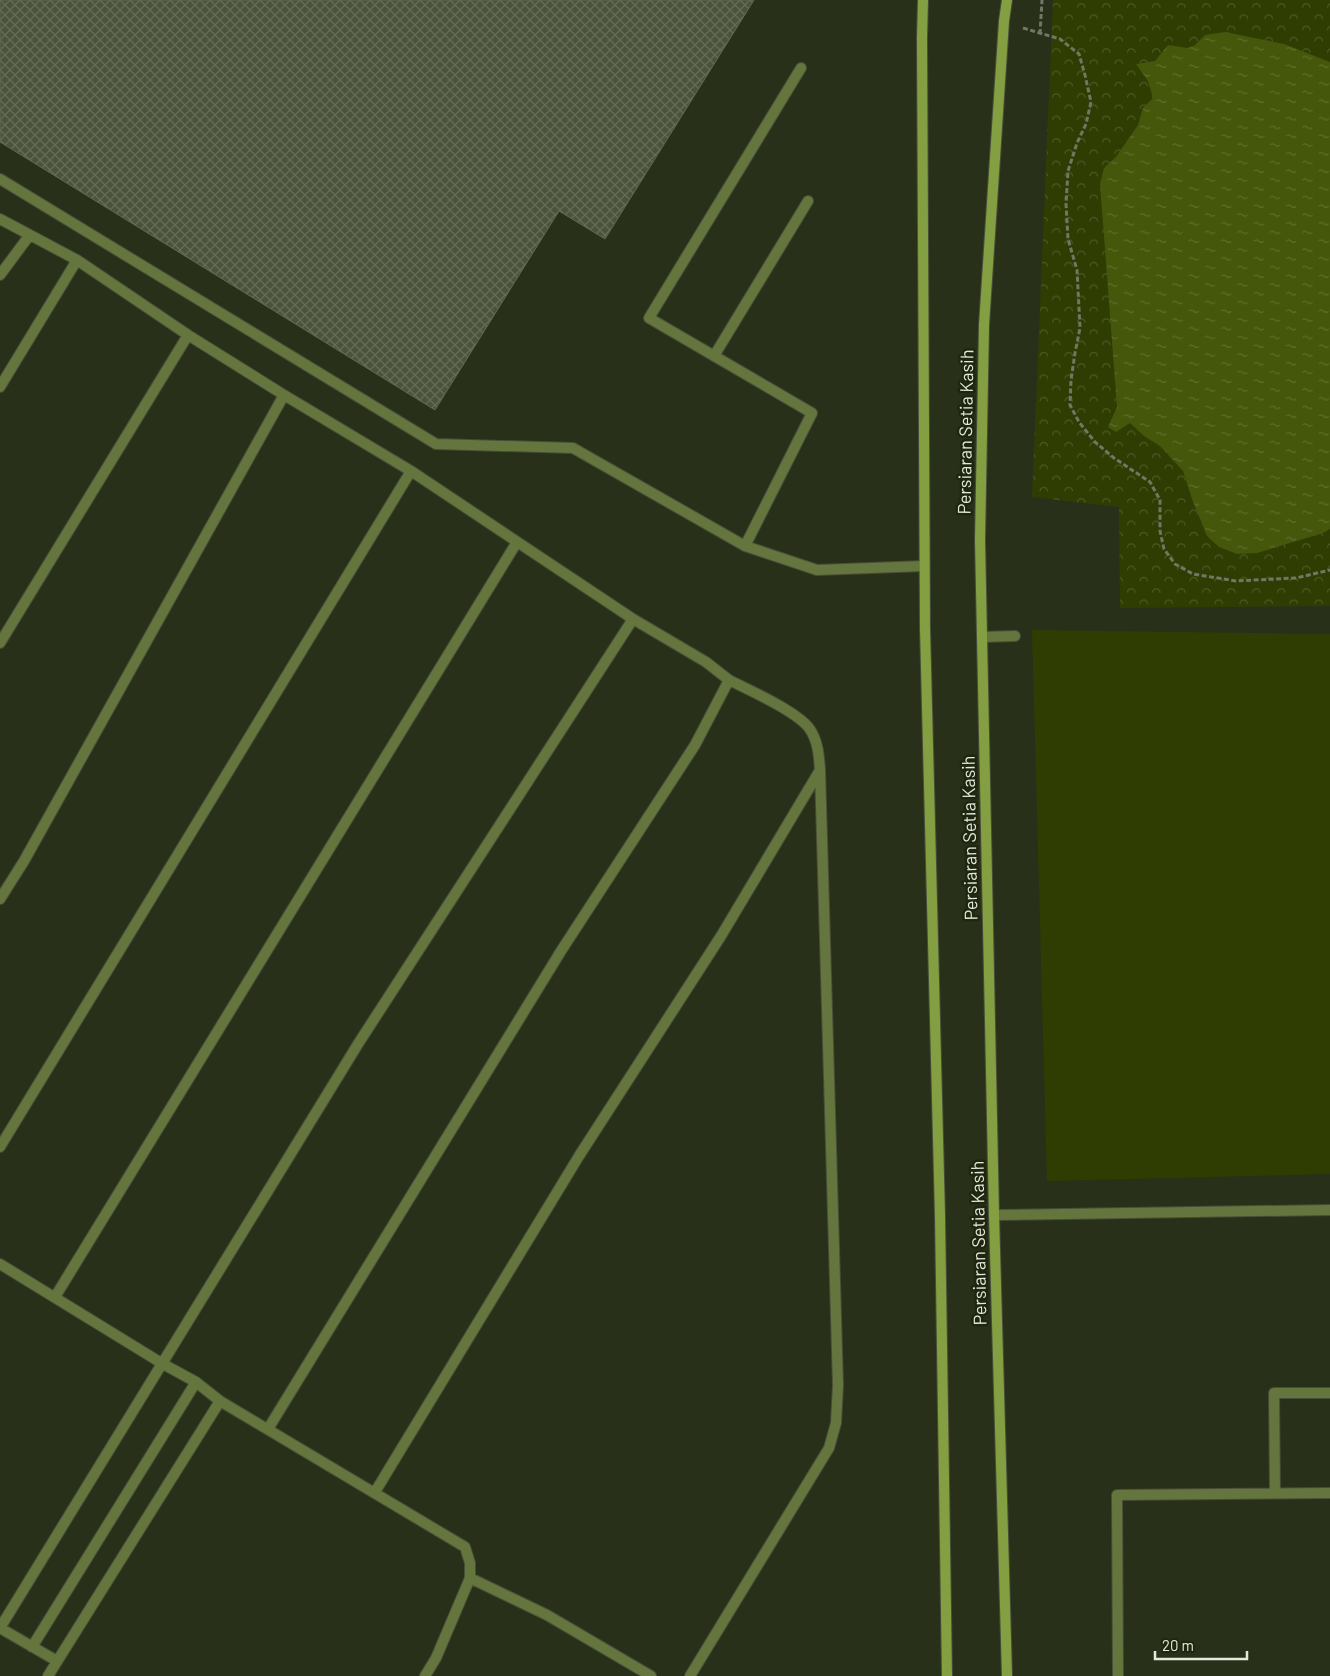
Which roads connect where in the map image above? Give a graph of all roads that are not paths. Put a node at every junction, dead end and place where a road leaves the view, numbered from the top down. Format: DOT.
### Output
graph roads {
  1 [pos="923,0"];
  2 [pos="1007,0"];
  3 [pos="801,68"];
  4 [pos="0,179"];
  5 [pos="808,201"];
  6 [pos="0,219"];
  7 [pos="29,236"];
  8 [pos="77,260"];
  9 [pos="0,275"];
  10 [pos="188,335"];
  11 [pos="714,356"];
  12 [pos="0,388"];
  13 [pos="284,395"];
  14 [pos="411,471"];
  15 [pos="517,542"];
  16 [pos="744,546"];
  17 [pos="924,566"];
  18 [pos="633,619"];
  19 [pos="1015,636"];
  20 [pos="982,637"];
  21 [pos="0,643"];
  22 [pos="728,680"];
  23 [pos="820,770"];
  24 [pos="0,899"];
  25 [pos="0,1147"];
  26 [pos="1330,1210"];
  27 [pos="994,1215"];
  28 [pos="0,1264"];
  29 [pos="55,1297"];
  30 [pos="163,1364"];
  31 [pos="196,1382"];
  32 [pos="1330,1393"];
  33 [pos="220,1400"];
  34 [pos="268,1429"];
  35 [pos="375,1492"];
  36 [pos="1275,1493"];
  37 [pos="1330,1493"];
  38 [pos="470,1578"];
  39 [pos="0,1628"];
  40 [pos="32,1647"];
  41 [pos="57,1661"];
  42 [pos="48,1676"];
  43 [pos="425,1676"];
  44 [pos="651,1676"];
  45 [pos="690,1676"];
  46 [pos="947,1676"];
  47 [pos="1007,1676"];
  48 [pos="1118,1676"];
  1 -- 17 [label="street"];
  2 -- 20 [label="street, Persiaran Setia Kasih"];
  3 -- 11 [label="street"];
  4 -- 16 [label="street"];
  5 -- 11 [label="street"];
  6 -- 7 [label="street"];
  7 -- 8 [label="street"];
  7 -- 9 [label="street"];
  8 -- 10 [label="street"];
  8 -- 12 [label="street"];
  10 -- 13 [label="street"];
  10 -- 21 [label="street"];
  11 -- 16 [label="street"];
  13 -- 14 [label="street"];
  13 -- 24 [label="street"];
  14 -- 15 [label="street"];
  14 -- 25 [label="street"];
  15 -- 18 [label="street"];
  15 -- 29 [label="street"];
  16 -- 17 [label="street"];
  17 -- 46 [label="street"];
  18 -- 22 [label="street"];
  18 -- 30 [label="street"];
  19 -- 20 [label="street"];
  20 -- 27 [label="street, Persiaran Setia Kasih"];
  22 -- 23 [label="street"];
  22 -- 34 [label="street"];
  23 -- 35 [label="street"];
  23 -- 45 [label="street"];
  26 -- 27 [label="street"];
  27 -- 47 [label="street, Persiaran Setia Kasih"];
  28 -- 29 [label="street"];
  29 -- 30 [label="street"];
  30 -- 31 [label="street"];
  30 -- 39 [label="street"];
  31 -- 33 [label="street"];
  31 -- 40 [label="street"];
  32 -- 36 [label="street"];
  33 -- 34 [label="street"];
  33 -- 41 [label="street"];
  34 -- 35 [label="street"];
  35 -- 38 [label="street"];
  36 -- 37 [label="street"];
  36 -- 48 [label="street"];
  38 -- 43 [label="street"];
  38 -- 44 [label="street"];
  39 -- 40 [label="street"];
  40 -- 41 [label="street"];
  41 -- 42 [label="street"];
}
